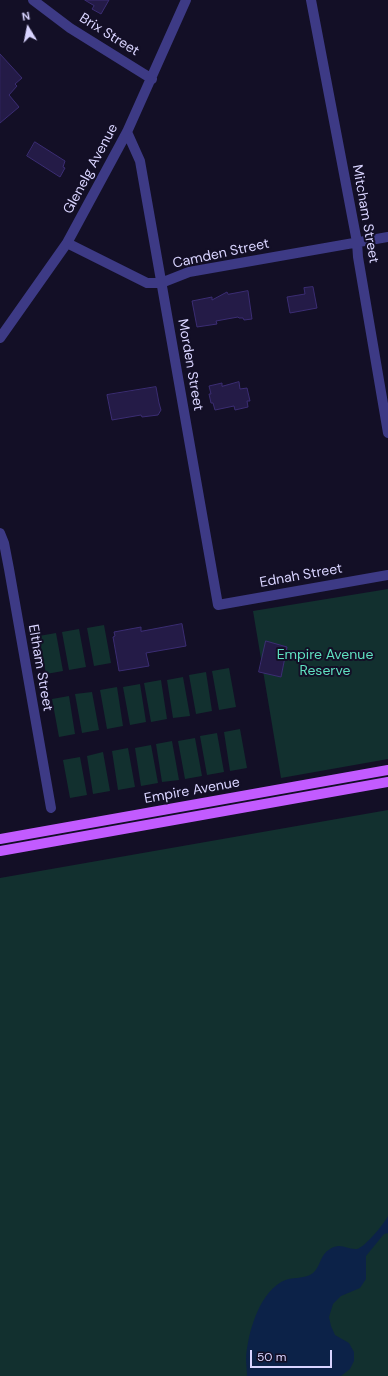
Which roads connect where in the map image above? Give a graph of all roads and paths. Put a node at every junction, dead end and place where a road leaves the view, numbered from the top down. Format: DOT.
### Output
graph roads {
  1 [pos="33,0"];
  2 [pos="186,0"];
  3 [pos="311,0"];
  4 [pos="152,79"];
  5 [pos="127,132"];
  6 [pos="388,237"];
  7 [pos="357,242"];
  8 [pos="68,243"];
  9 [pos="161,283"];
  10 [pos="0,338"];
  11 [pos="388,434"];
  12 [pos="0,533"];
  13 [pos="388,575"];
  14 [pos="218,605"];
  15 [pos="388,770"];
  16 [pos="388,782"];
  17 [pos="51,808"];
  18 [pos="0,839"];
  19 [pos="0,851"];
  1 -- 4 [label="street, Brix Street"];
  2 -- 4 [label="street, Glenelg Avenue"];
  3 -- 7 [label="street, Mitcham Street"];
  4 -- 5 [label="street, Glenelg Avenue"];
  5 -- 8 [label="street, Glenelg Avenue"];
  5 -- 9 [label="street, Morden Street"];
  6 -- 7 [label="street, Camden Street"];
  7 -- 9 [label="street, Camden Street"];
  7 -- 11 [label="street, Mitcham Street"];
  8 -- 9 [label="street, Camden Street"];
  8 -- 10 [label="street, Glenelg Avenue"];
  9 -- 14 [label="street, Morden Street"];
  12 -- 17 [label="street, Eltham Street"];
  13 -- 14 [label="street, Ednah Street"];
  15 -- 18 [label="main road, Empire Avenue"];
  16 -- 19 [label="main road, Empire Avenue"];
}
